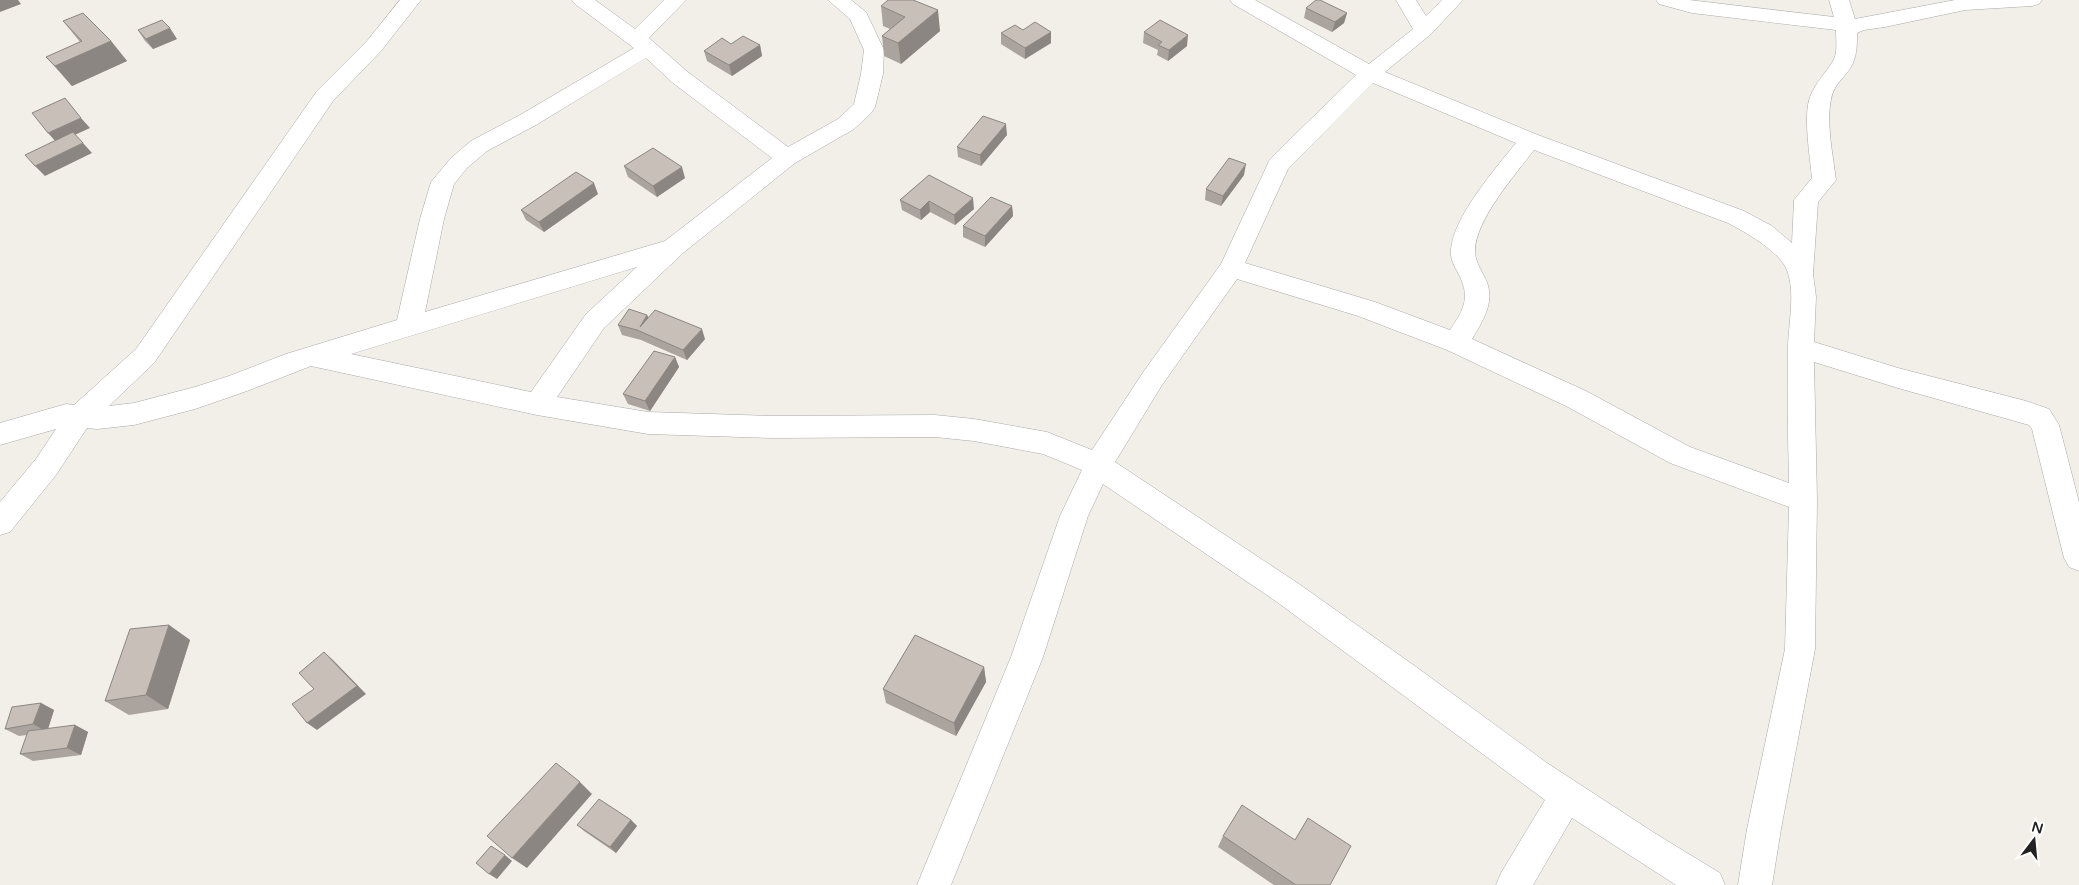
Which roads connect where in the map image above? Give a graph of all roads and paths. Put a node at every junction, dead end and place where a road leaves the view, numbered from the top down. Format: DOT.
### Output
graph roads {
  1 [pos="411,0"];
  2 [pos="582,0"];
  3 [pos="676,0"];
  4 [pos="838,0"];
  5 [pos="1240,0"];
  6 [pos="1406,0"];
  7 [pos="1453,0"];
  8 [pos="1666,0"];
  9 [pos="1839,0"];
  10 [pos="2032,0"];
  11 [pos="1846,28"];
  12 [pos="1424,30"];
  13 [pos="642,44"];
  14 [pos="1370,74"];
  15 [pos="1530,140"];
  16 [pos="786,158"];
  17 [pos="674,247"];
  18 [pos="1231,268"];
  19 [pos="1801,274"];
  20 [pos="409,326"];
  21 [pos="1456,343"];
  22 [pos="1801,348"];
  23 [pos="311,356"];
  24 [pos="537,404"];
  25 [pos="79,416"];
  26 [pos="0,434"];
  27 [pos="1098,465"];
  28 [pos="1803,500"];
  29 [pos="0,523"];
  30 [pos="2079,558"];
  31 [pos="1566,795"];
  32 [pos="934,885"];
  33 [pos="1513,885"];
  34 [pos="1708,885"];
  35 [pos="1754,885"];
  1 -- 25 [label="street"];
  2 -- 13 [label="street"];
  3 -- 13 [label="street"];
  4 -- 16 [label="street"];
  5 -- 14 [label="street"];
  6 -- 12 [label="street"];
  7 -- 12 [label="street"];
  8 -- 11 [label="street"];
  9 -- 11 [label="street"];
  10 -- 11 [label="street"];
  11 -- 19 [label="street"];
  12 -- 14 [label="street"];
  13 -- 16 [label="street"];
  13 -- 20 [label="street"];
  14 -- 15 [label="street"];
  14 -- 18 [label="street"];
  15 -- 19 [label="street"];
  15 -- 21 [label="street"];
  16 -- 17 [label="street"];
  17 -- 20 [label="street"];
  17 -- 24 [label="street"];
  18 -- 21 [label="street"];
  18 -- 27 [label="street"];
  19 -- 22 [label="street"];
  20 -- 23 [label="street"];
  21 -- 28 [label="street"];
  22 -- 28 [label="street"];
  22 -- 30 [label="street"];
  23 -- 24 [label="street"];
  23 -- 25 [label="street"];
  24 -- 27 [label="street"];
  25 -- 26 [label="street"];
  25 -- 29 [label="street"];
  27 -- 31 [label="street"];
  27 -- 32 [label="street"];
  28 -- 35 [label="street"];
  31 -- 33 [label="street"];
  31 -- 34 [label="street"];
}
